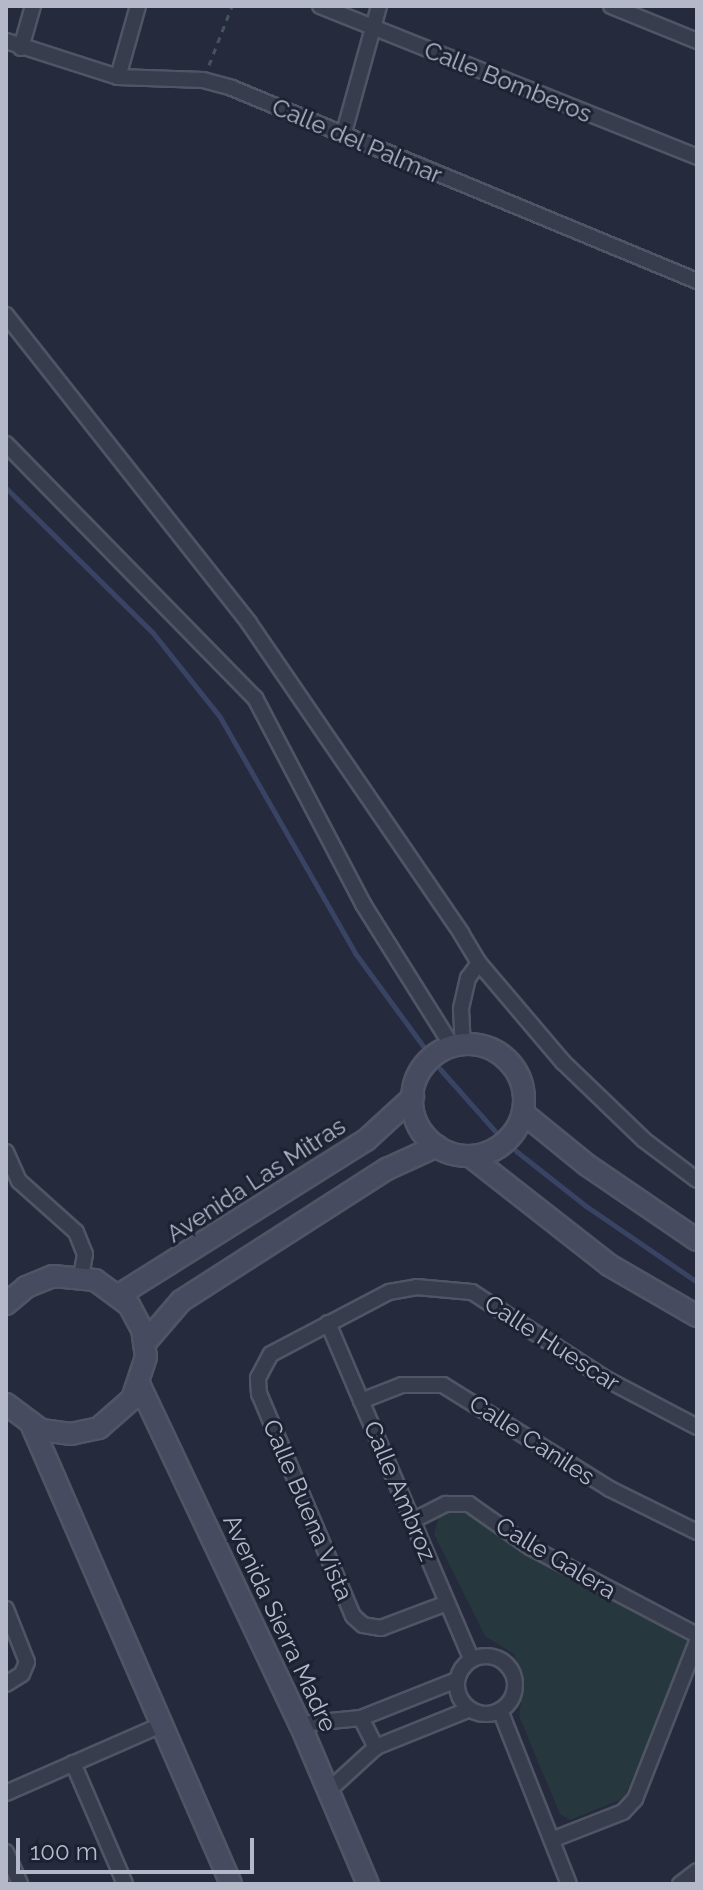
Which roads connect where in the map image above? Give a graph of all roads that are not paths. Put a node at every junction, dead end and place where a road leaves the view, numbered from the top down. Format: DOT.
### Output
graph roads {
  1 [pos="33,6"];
  2 [pos="138,6"];
  3 [pos="320,6"];
  4 [pos="379,6"];
  5 [pos="611,6"];
  6 [pos="373,28"];
  7 [pos="6,41"];
  8 [pos="697,41"];
  9 [pos="21,48"];
  10 [pos="118,77"];
  11 [pos="343,136"];
  12 [pos="697,157"];
  13 [pos="697,281"];
  14 [pos="6,315"];
  15 [pos="6,444"];
  16 [pos="479,963"];
  17 [pos="457,1045"];
  18 [pos="413,1097"];
  19 [pos="523,1113"];
  20 [pos="437,1146"];
  21 [pos="6,1152"];
  22 [pos="470,1156"];
  23 [pos="697,1180"];
  24 [pos="697,1240"];
  25 [pos="81,1276"];
  26 [pos="119,1295"];
  27 [pos="6,1304"];
  28 [pos="697,1316"];
  29 [pos="328,1323"];
  30 [pos="145,1343"];
  31 [pos="271,1354"];
  32 [pos="140,1386"];
  33 [pos="361,1401"];
  34 [pos="6,1404"];
  35 [pos="32,1426"];
  36 [pos="697,1427"];
  37 [pos="414,1520"];
  38 [pos="697,1532"];
  39 [pos="447,1603"];
  40 [pos="6,1609"];
  41 [pos="697,1635"];
  42 [pos="697,1642"];
  43 [pos="471,1659"];
  44 [pos="457,1680"];
  45 [pos="6,1684"];
  46 [pos="470,1709"];
  47 [pos="500,1710"];
  48 [pos="361,1718"];
  49 [pos="300,1724"];
  50 [pos="161,1725"];
  51 [pos="376,1747"];
  52 [pos="73,1763"];
  53 [pos="328,1791"];
  54 [pos="6,1793"];
  55 [pos="554,1839"];
  56 [pos="6,1852"];
  57 [pos="697,1871"];
  58 [pos="20,1884"];
  59 [pos="125,1884"];
  60 [pos="231,1884"];
  61 [pos="368,1884"];
  62 [pos="569,1884"];
  63 [pos="680,1884"];
  1 -- 9 [label="street"];
  2 -- 10 [label="street"];
  3 -- 6 [label="street, Calle Bomberos"];
  4 -- 6 [label="street"];
  5 -- 8 [label="street"];
  6 -- 11 [label="street"];
  6 -- 12 [label="street, Calle Bomberos"];
  7 -- 9 [label="street, Calle del Palmar"];
  9 -- 10 [label="street, Calle del Palmar"];
  10 -- 11 [label="street, Calle del Palmar"];
  11 -- 13 [label="street, Calle del Palmar"];
  14 -- 16 [label="street"];
  15 -- 17 [label="street"];
  16 -- 17 [label="street"];
  16 -- 23 [label="street"];
  17 -- 18 [label="street"];
  17 -- 19 [label="street"];
  18 -- 20 [label="street"];
  18 -- 26 [label="street, Avenida Las Mitras"];
  19 -- 22 [label="street"];
  19 -- 24 [label="street"];
  20 -- 22 [label="street"];
  20 -- 30 [label="street"];
  21 -- 25 [label="street"];
  22 -- 28 [label="street"];
  25 -- 26 [label="street"];
  25 -- 27 [label="street"];
  26 -- 30 [label="street"];
  29 -- 31 [label="street, Calle Huescar"];
  29 -- 33 [label="street, Calle Ambroz"];
  29 -- 36 [label="street, Calle Huescar"];
  30 -- 32 [label="street"];
  31 -- 39 [label="street, Calle Buena Vista"];
  32 -- 35 [label="street"];
  32 -- 49 [label="street, Avenida Sierra Madre"];
  33 -- 37 [label="street, Calle Ambroz"];
  33 -- 38 [label="street, Calle Caniles"];
  34 -- 35 [label="street"];
  35 -- 50 [label="street"];
  37 -- 39 [label="street, Calle Ambroz"];
  37 -- 41 [label="street, Calle Galera"];
  39 -- 43 [label="street, Calle Ambroz"];
  40 -- 45 [label="street"];
  42 -- 55 [label="street"];
  43 -- 44 [label="street"];
  43 -- 47 [label="street"];
  44 -- 46 [label="street"];
  44 -- 48 [label="street"];
  46 -- 47 [label="street"];
  46 -- 51 [label="street"];
  47 -- 55 [label="street"];
  48 -- 49 [label="street"];
  48 -- 51 [label="street"];
  49 -- 53 [label="street, Avenida Sierra Madre"];
  50 -- 52 [label="street"];
  50 -- 60 [label="street"];
  51 -- 53 [label="street"];
  52 -- 54 [label="street"];
  52 -- 59 [label="street"];
  53 -- 61 [label="street, Avenida Sierra Madre"];
  55 -- 62 [label="street"];
  56 -- 58 [label="street"];
  57 -- 63 [label="street"];
}
